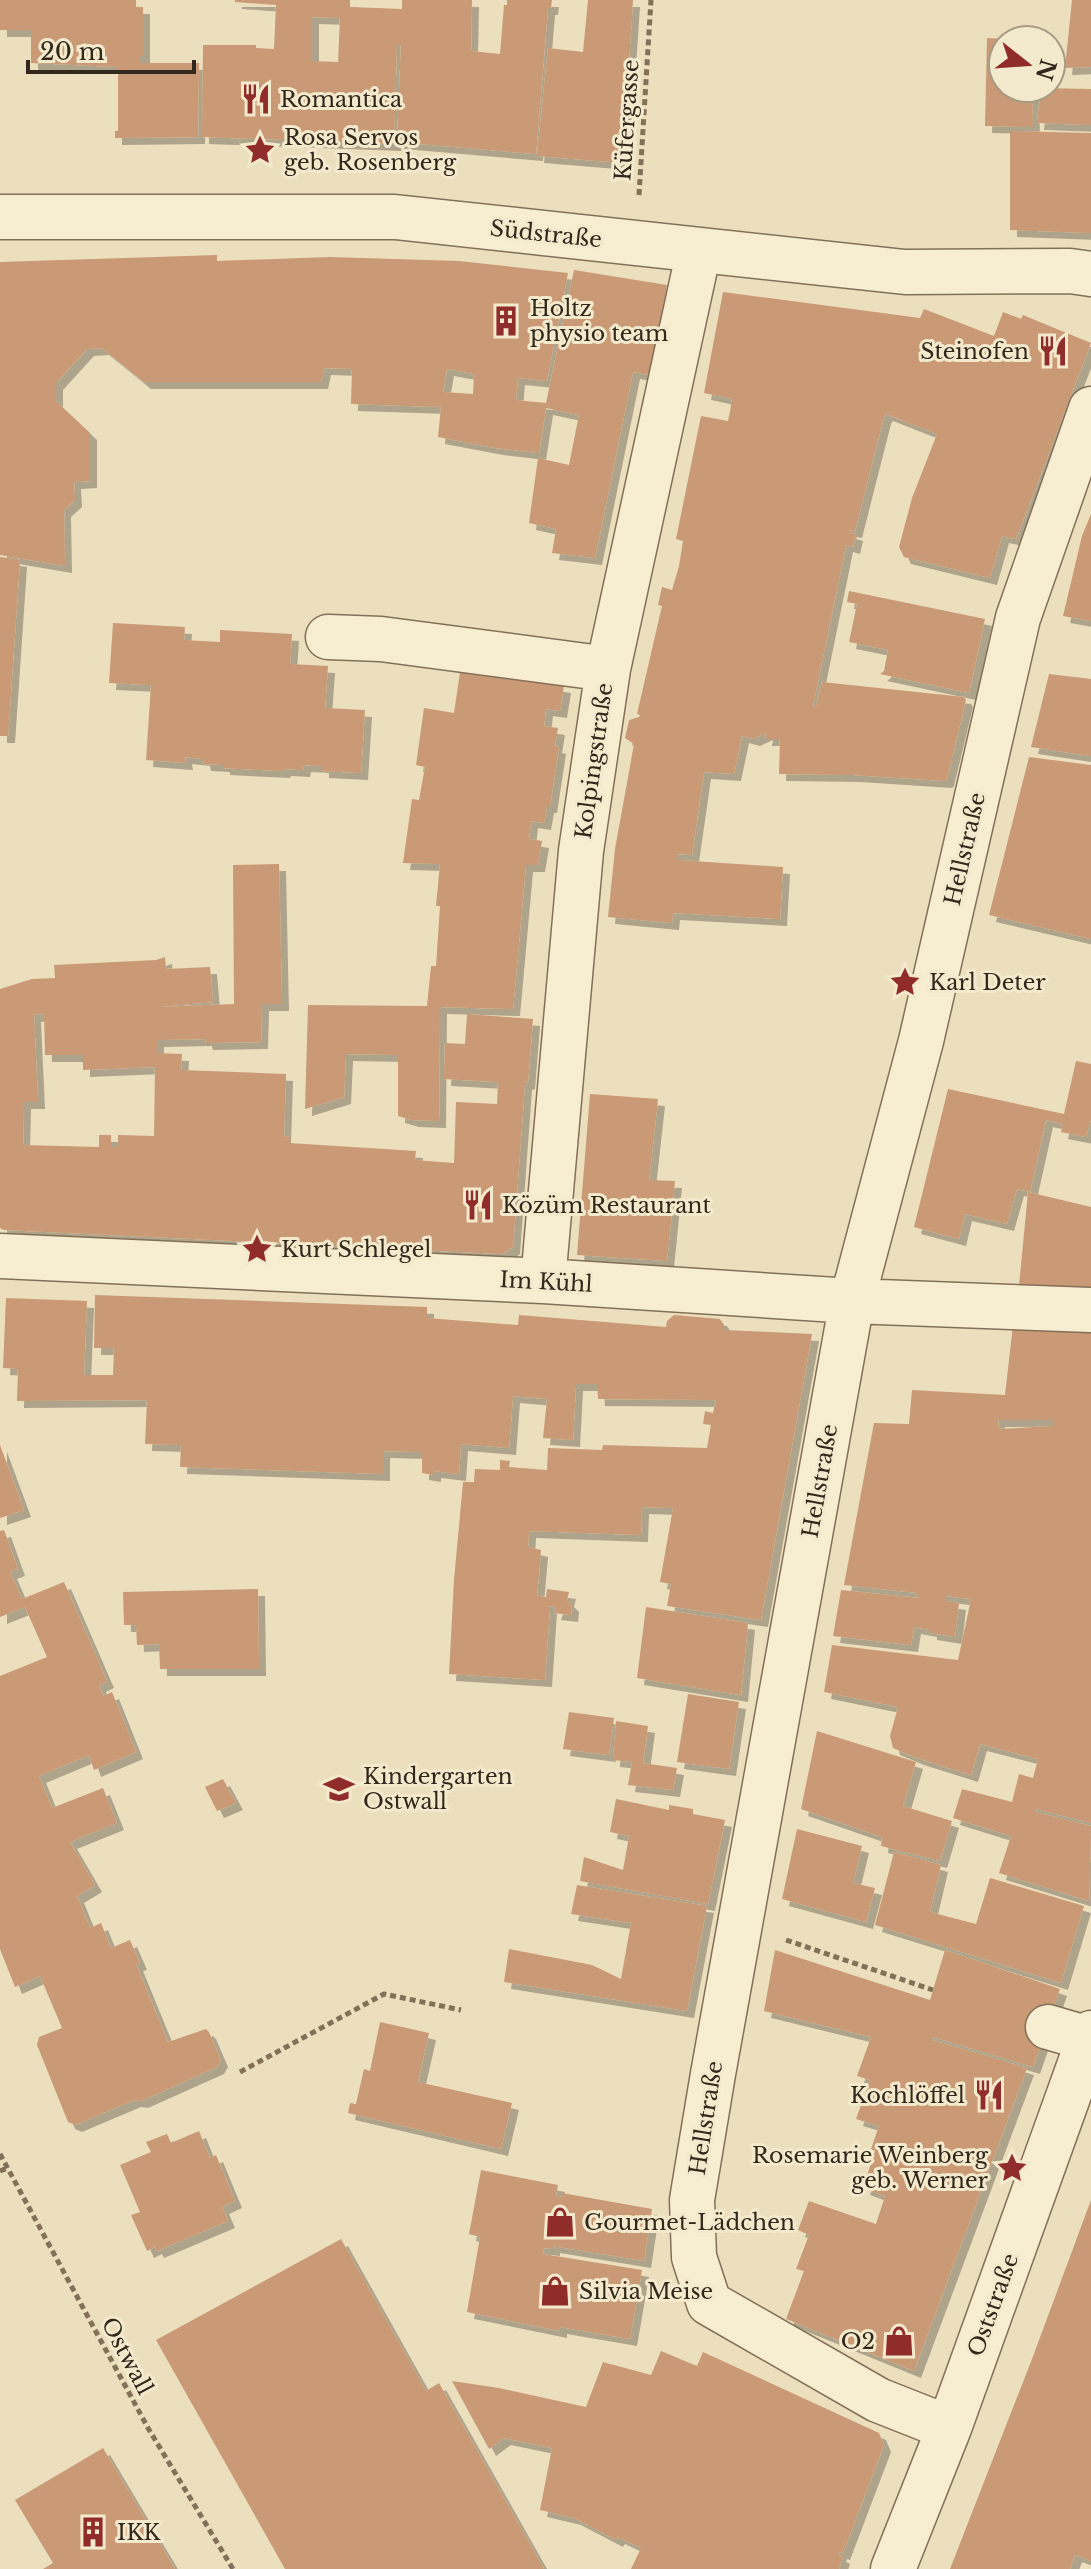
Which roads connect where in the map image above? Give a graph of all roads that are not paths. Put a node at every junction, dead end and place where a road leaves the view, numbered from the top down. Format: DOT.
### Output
graph roads {
  1 [pos="0,217"];
  2 [pos="699,250"];
  3 [pos="1091,274"];
  4 [pos="1091,409"];
  5 [pos="328,637"];
  6 [pos="608,669"];
  7 [pos="0,1256"];
  8 [pos="543,1281"];
  9 [pos="852,1301"];
  10 [pos="1091,1310"];
  11 [pos="1076,2033"];
  12 [pos="949,2428"];
  13 [pos="893,2569"];
  1 -- 2 [label="street, Südstraße"];
  2 -- 3 [label="street, Südstraße"];
  2 -- 6 [label="street, Kolpingstraße"];
  4 -- 9 [label="street, Hellstraße"];
  5 -- 6 [label="street"];
  6 -- 8 [label="street, Kolpingstraße"];
  7 -- 8 [label="street, Im Kühl"];
  8 -- 9 [label="street, Im Kühl"];
  9 -- 10 [label="street, Im Kühl"];
  9 -- 12 [label="street, Hellstraße"];
  11 -- 12 [label="street, Oststraße"];
  12 -- 13 [label="street, Oststraße"];
}
